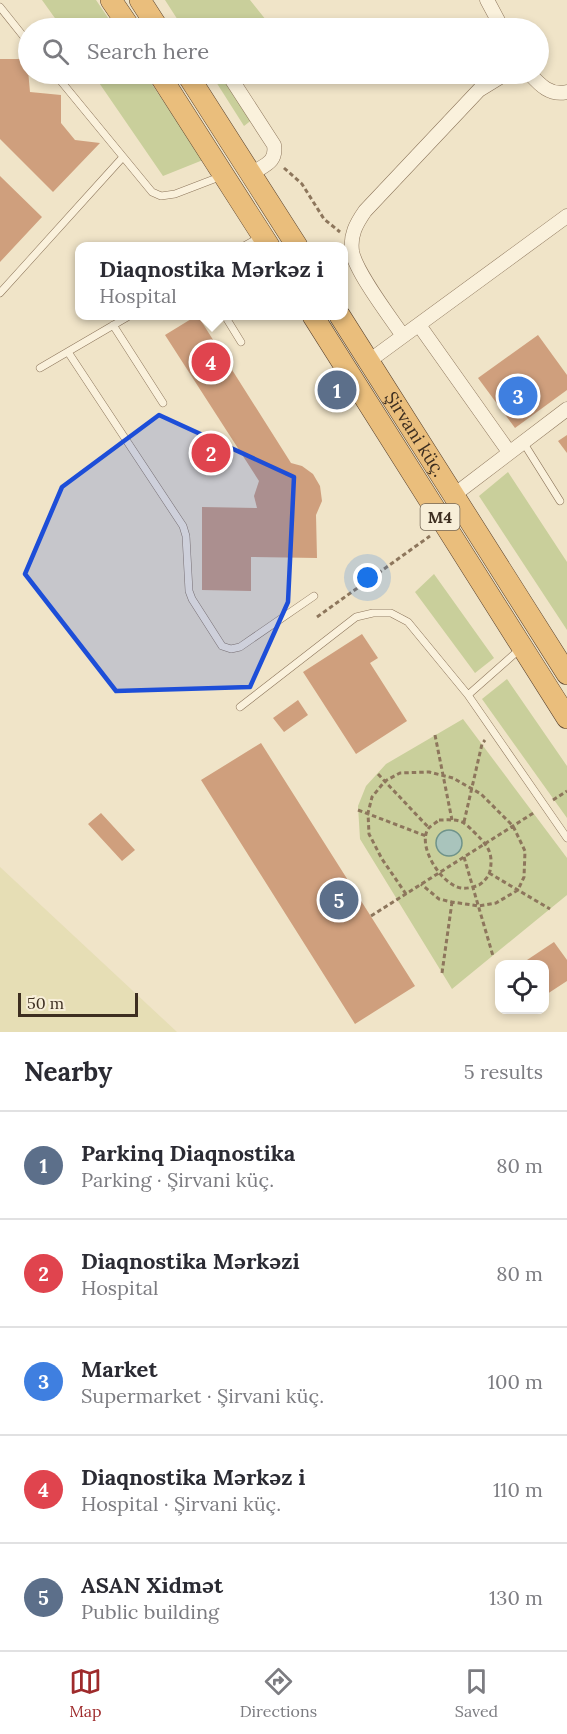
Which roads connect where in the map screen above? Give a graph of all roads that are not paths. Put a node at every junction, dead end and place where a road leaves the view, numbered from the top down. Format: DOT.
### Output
graph roads {
  1 [pos="111,0"];
  2 [pos="140,0"];
  3 [pos="487,0"];
  4 [pos="0,7"];
  5 [pos="123,18"];
  6 [pos="152,18"];
  7 [pos="497,18"];
  8 [pos="18,30"];
  9 [pos="63,84"];
  10 [pos="165,84"];
  11 [pos="193,84"];
  12 [pos="235,84"];
  13 [pos="490,84"];
  14 [pos="539,84"];
  15 [pos="567,92"];
  16 [pos="123,157"];
  17 [pos="250,174"];
  18 [pos="224,176"];
  19 [pos="567,216"];
  20 [pos="266,241"];
  21 [pos="294,242"];
  22 [pos="0,293"];
  23 [pos="121,320"];
  24 [pos="228,320"];
  25 [pos="316,320"];
  26 [pos="343,320"];
  27 [pos="113,325"];
  28 [pos="419,325"];
  29 [pos="403,336"];
  30 [pos="241,342"];
  31 [pos="68,352"];
  32 [pos="369,361"];
  33 [pos="40,368"];
  34 [pos="163,403"];
  35 [pos="567,409"];
  36 [pos="523,442"];
  37 [pos="509,452"];
  38 [pos="454,495"];
  39 [pos="560,501"];
  40 [pos="314,596"];
  41 [pos="522,648"];
  42 [pos="567,674"];
  43 [pos="468,694"];
  44 [pos="240,706"];
  45 [pos="567,718"];
  46 [pos="567,838"];
  1 -- 5 [label="highway"];
  2 -- 6 [label="highway"];
  3 -- 7 [label="street"];
  4 -- 8 [label="lane"];
  9 -- 16 [label="lane"];
  10 -- 18 [label="highway"];
  11 -- 17 [label="highway"];
  12 -- 17 [label="street"];
  13 -- 29 [label="street"];
  14 -- 15 [label="street"];
  16 -- 18 [label="lane"];
  16 -- 22 [label="lane"];
  17 -- 21 [label="highway"];
  18 -- 20 [label="highway"];
  19 -- 28 [label="street"];
  23 -- 27 [label="lane"];
  24 -- 30 [label="lane"];
  25 -- 41 [label="highway, M4"];
  26 -- 32 [label="highway, Şirvani küç. / M4"];
  27 -- 31 [label="lane"];
  27 -- 34 [label="lane"];
  28 -- 29 [label="street"];
  28 -- 37 [label="street"];
  29 -- 32 [label="street"];
  31 -- 33 [label="lane"];
  31 -- 40 [label="lane"];
  32 -- 38 [label="highway, Şirvani küç. / M4"];
  35 -- 36 [label="street"];
  36 -- 37 [label="street"];
  36 -- 39 [label="lane"];
  37 -- 38 [label="street"];
  38 -- 42 [label="highway, Şirvani küç. / M4"];
  41 -- 43 [label="lane"];
  41 -- 45 [label="highway, M4"];
  43 -- 44 [label="lane"];
  43 -- 46 [label="lane"];
}
